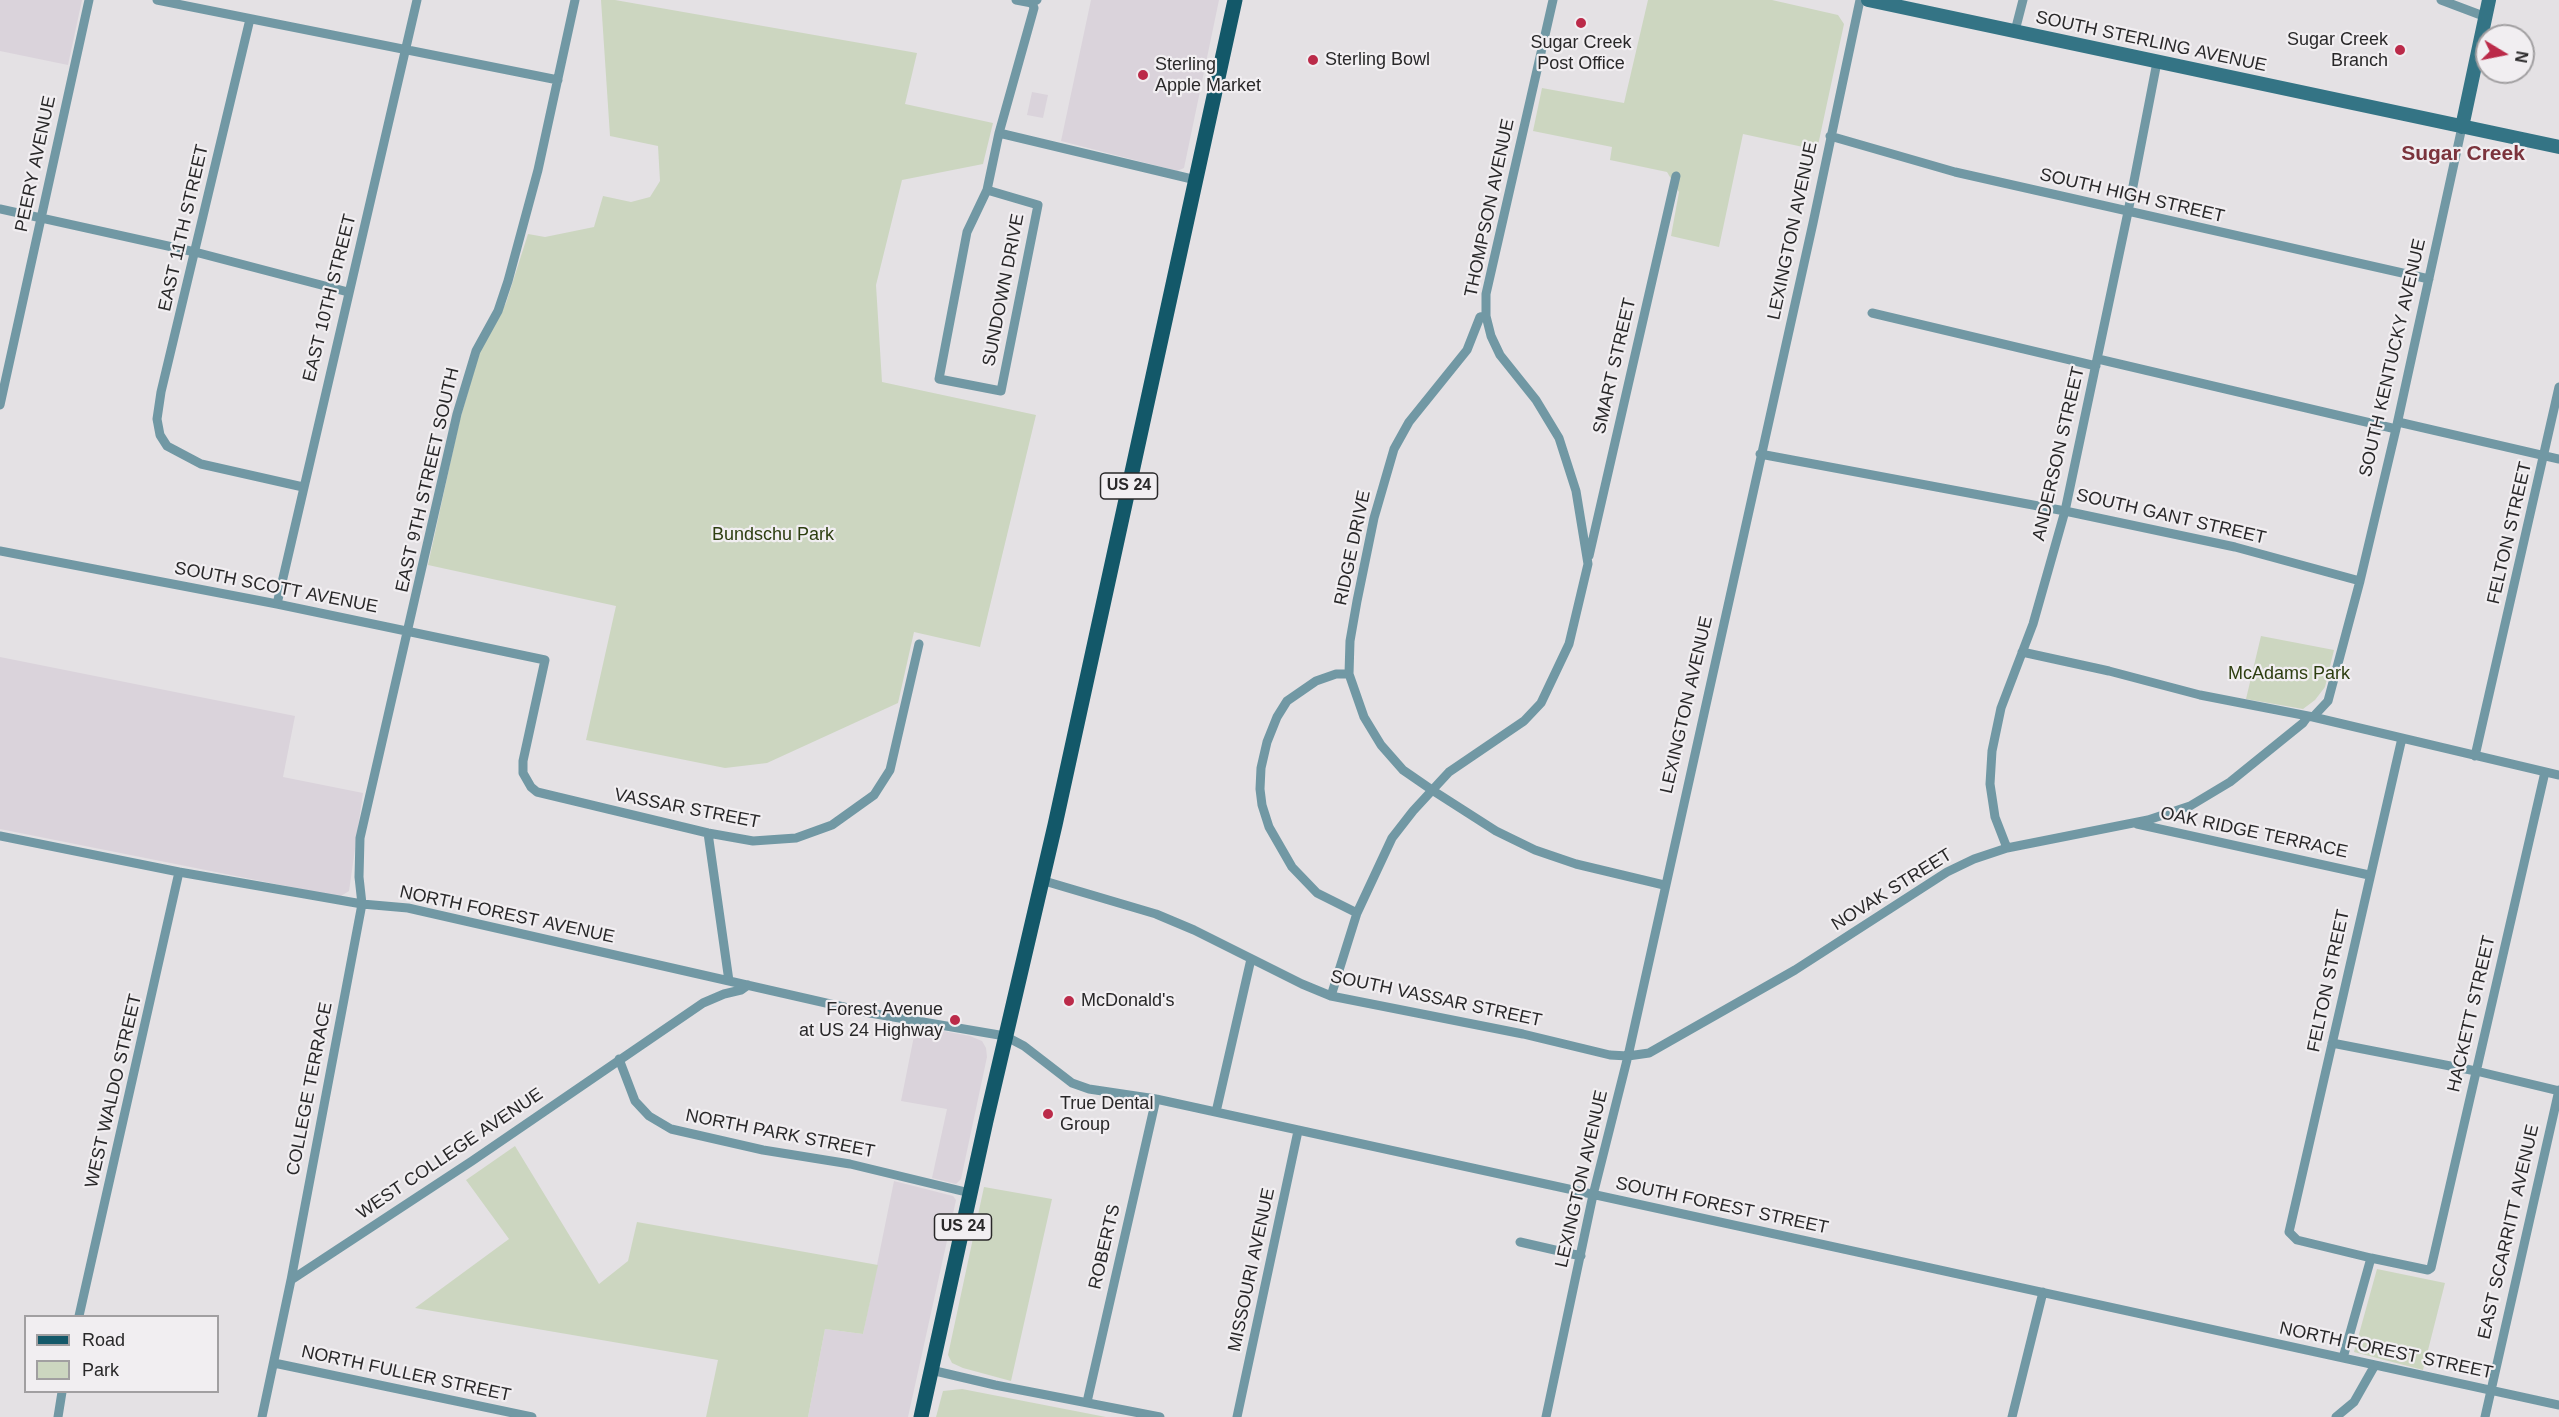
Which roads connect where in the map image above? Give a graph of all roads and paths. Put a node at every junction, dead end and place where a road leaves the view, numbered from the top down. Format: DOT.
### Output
graph roads {
  1 [pos="89,0"];
  2 [pos="157,0"];
  3 [pos="417,0"];
  4 [pos="575,0"];
  5 [pos="1016,0"];
  6 [pos="1235,0"];
  7 [pos="1553,0"];
  8 [pos="1860,0"];
  9 [pos="1868,0"];
  10 [pos="2023,0"];
  11 [pos="2440,0"];
  12 [pos="2489,0"];
  13 [pos="1035,2"];
  14 [pos="2486,17"];
  15 [pos="250,19"];
  16 [pos="2015,31"];
  17 [pos="406,50"];
  18 [pos="2157,62"];
  19 [pos="558,80"];
  20 [pos="2462,126"];
  21 [pos="999,133"];
  22 [pos="1830,136"];
  23 [pos="2559,147"];
  24 [pos="1676,176"];
  25 [pos="1196,180"];
  26 [pos="987,190"];
  27 [pos="0,209"];
  28 [pos="2128,212"];
  29 [pos="41,217"];
  30 [pos="195,252"];
  31 [pos="2429,279"];
  32 [pos="348,292"];
  33 [pos="1872,313"];
  34 [pos="1486,316"];
  35 [pos="2097,362"];
  36 [pos="2559,387"];
  37 [pos="0,405"];
  38 [pos="2397,426"];
  39 [pos="1760,454"];
  40 [pos="2544,455"];
  41 [pos="2559,459"];
  42 [pos="303,487"];
  43 [pos="2065,511"];
  44 [pos="0,551"];
  45 [pos="1588,564"];
  46 [pos="2360,581"];
  47 [pos="277,604"];
  48 [pos="409,631"];
  49 [pos="919,644"];
  50 [pos="2022,652"];
  51 [pos="1349,674"];
  52 [pos="2311,717"];
  53 [pos="2402,738"];
  54 [pos="2475,756"];
  55 [pos="2545,772"];
  56 [pos="2559,775"];
  57 [pos="527,779"];
  58 [pos="1432,790"];
  59 [pos="2133,823"];
  60 [pos="708,833"];
  61 [pos="0,836"];
  62 [pos="2007,848"];
  63 [pos="179,872"];
  64 [pos="2369,875"];
  65 [pos="1041,880"];
  66 [pos="1664,885"];
  67 [pos="362,904"];
  68 [pos="1357,913"];
  69 [pos="1251,959"];
  70 [pos="729,981"];
  71 [pos="748,985"];
  72 [pos="1330,996"];
  73 [pos="1005,1036"];
  74 [pos="2332,1043"];
  75 [pos="1628,1056"];
  76 [pos="619,1059"];
  77 [pos="2476,1071"];
  78 [pos="2559,1091"];
  79 [pos="1156,1099"];
  80 [pos="1216,1112"];
  81 [pos="1298,1131"];
  82 [pos="970,1193"];
  83 [pos="1593,1195"];
  84 [pos="1520,1242"];
  85 [pos="1581,1256"];
  86 [pos="2371,1258"];
  87 [pos="291,1280"];
  88 [pos="2043,1292"];
  89 [pos="79,1315"];
  90 [pos="2206,1328"];
  91 [pos="2343,1358"];
  92 [pos="274,1363"];
  93 [pos="2375,1365"];
  94 [pos="931,1370"];
  95 [pos="2490,1391"];
  96 [pos="62,1393"];
  97 [pos="1087,1402"];
  98 [pos="2559,1405"];
  99 [pos="58,1417"];
  100 [pos="262,1417"];
  101 [pos="532,1417"];
  102 [pos="921,1417"];
  103 [pos="1160,1417"];
  104 [pos="1237,1417"];
  105 [pos="1546,1417"];
  106 [pos="2012,1417"];
  107 [pos="2336,1417"];
  108 [pos="2485,1417"];
  1 -- 29 [label="street, PEERY AVENUE"];
  2 -- 15 [label="street"];
  3 -- 17 [label="street, EAST 10TH STREET"];
  4 -- 19 [label="street, EAST 9TH STREET SOUTH"];
  5 -- 13 [label="street"];
  6 -- 25 [label="main road, US 24"];
  7 -- 34 [label="street, THOMPSON AVENUE"];
  8 -- 22 [label="street, LEXINGTON AVENUE"];
  9 -- 16 [label="main road, SOUTH STERLING AVENUE"];
  10 -- 16 [label="street"];
  11 -- 14 [label="street"];
  12 -- 14 [label="main road, SOUTH KENTUCKY AVENUE"];
  13 -- 21 [label="street, SUNDOWN DRIVE"];
  14 -- 20 [label="main road, SOUTH KENTUCKY AVENUE"];
  15 -- 17 [label="street"];
  15 -- 30 [label="street, EAST 11TH STREET"];
  16 -- 18 [label="main road, SOUTH STERLING AVENUE"];
  17 -- 19 [label="street"];
  17 -- 32 [label="street, EAST 10TH STREET"];
  18 -- 20 [label="main road, SOUTH STERLING AVENUE"];
  18 -- 28 [label="street, ANDERSON STREET"];
  19 -- 48 [label="street, EAST 9TH STREET SOUTH"];
  20 -- 23 [label="main road, SOUTH STERLING AVENUE"];
  20 -- 31 [label="street, SOUTH KENTUCKY AVENUE"];
  21 -- 25 [label="street"];
  21 -- 26 [label="street, SUNDOWN DRIVE"];
  22 -- 28 [label="street, SOUTH HIGH STREET"];
  22 -- 39 [label="street, LEXINGTON AVENUE"];
  24 -- 45 [label="street, SMART STREET"];
  25 -- 65 [label="main road, US 24"];
  26 -- 26 [label="street, SUNDOWN DRIVE"];
  27 -- 29 [label="street"];
  28 -- 31 [label="street, SOUTH HIGH STREET"];
  28 -- 35 [label="street, ANDERSON STREET"];
  29 -- 30 [label="street"];
  29 -- 37 [label="street, PEERY AVENUE"];
  30 -- 32 [label="street"];
  30 -- 42 [label="street, EAST 11TH STREET"];
  31 -- 38 [label="street, SOUTH KENTUCKY AVENUE"];
  32 -- 42 [label="street, EAST 10TH STREET"];
  33 -- 35 [label="street"];
  34 -- 45 [label="street, THOMPSON AVENUE"];
  34 -- 51 [label="street, RIDGE DRIVE"];
  35 -- 38 [label="street"];
  35 -- 43 [label="street, ANDERSON STREET"];
  36 -- 40 [label="street, FELTON STREET"];
  38 -- 40 [label="street"];
  38 -- 46 [label="street, SOUTH KENTUCKY AVENUE"];
  39 -- 43 [label="street, SOUTH GANT STREET"];
  39 -- 66 [label="street, LEXINGTON AVENUE"];
  40 -- 41 [label="street"];
  40 -- 54 [label="street, FELTON STREET"];
  42 -- 47 [label="street, EAST 10TH STREET"];
  43 -- 46 [label="street, SOUTH GANT STREET"];
  43 -- 50 [label="street, ANDERSON STREET"];
  44 -- 47 [label="street, SOUTH SCOTT AVENUE"];
  45 -- 58 [label="street, THOMPSON AVENUE"];
  46 -- 52 [label="street, SOUTH KENTUCKY AVENUE"];
  47 -- 48 [label="street, SOUTH SCOTT AVENUE"];
  48 -- 57 [label="street, SOUTH SCOTT AVENUE"];
  48 -- 67 [label="street, EAST 9TH STREET SOUTH"];
  49 -- 60 [label="street, VASSAR STREET"];
  50 -- 52 [label="street"];
  50 -- 62 [label="street, ANDERSON STREET"];
  51 -- 58 [label="street, RIDGE DRIVE"];
  51 -- 68 [label="street"];
  52 -- 53 [label="street"];
  52 -- 59 [label="street, NOVAK STREET"];
  53 -- 54 [label="street"];
  53 -- 64 [label="street, FELTON STREET"];
  54 -- 55 [label="street"];
  55 -- 56 [label="street"];
  55 -- 77 [label="street, HACKETT STREET"];
  57 -- 60 [label="street, VASSAR STREET"];
  58 -- 66 [label="street, RIDGE DRIVE"];
  58 -- 68 [label="street, THOMPSON AVENUE"];
  59 -- 62 [label="street, NOVAK STREET"];
  59 -- 64 [label="street, OAK RIDGE TERRACE"];
  60 -- 70 [label="street"];
  61 -- 63 [label="street, NORTH FOREST AVENUE"];
  62 -- 75 [label="street, NOVAK STREET"];
  63 -- 67 [label="street, NORTH FOREST AVENUE"];
  63 -- 89 [label="street, WEST WALDO STREET"];
  64 -- 74 [label="street, FELTON STREET"];
  65 -- 69 [label="street, SOUTH VASSAR STREET"];
  65 -- 73 [label="main road, US 24"];
  66 -- 75 [label="street, LEXINGTON AVENUE"];
  67 -- 70 [label="street, NORTH FOREST AVENUE"];
  67 -- 87 [label="street, COLLEGE TERRACE"];
  68 -- 72 [label="street, THOMPSON AVENUE"];
  69 -- 72 [label="street, SOUTH VASSAR STREET"];
  69 -- 80 [label="street"];
  70 -- 71 [label="street, NORTH FOREST AVENUE"];
  71 -- 73 [label="street, NORTH FOREST AVENUE"];
  71 -- 76 [label="street, WEST COLLEGE AVENUE"];
  72 -- 75 [label="street, SOUTH VASSAR STREET"];
  73 -- 79 [label="street, SOUTH FOREST STREET"];
  73 -- 82 [label="main road, US 24"];
  74 -- 77 [label="street"];
  74 -- 86 [label="street, FELTON STREET"];
  75 -- 83 [label="street, LEXINGTON AVENUE"];
  76 -- 82 [label="street, NORTH PARK STREET"];
  76 -- 87 [label="street, WEST COLLEGE AVENUE"];
  77 -- 78 [label="street"];
  77 -- 86 [label="street, HACKETT STREET"];
  78 -- 95 [label="street, EAST SCARRITT AVENUE"];
  79 -- 80 [label="street, SOUTH FOREST STREET"];
  79 -- 97 [label="street, ROBERTS"];
  80 -- 81 [label="street, SOUTH FOREST STREET"];
  81 -- 83 [label="street, SOUTH FOREST STREET"];
  81 -- 104 [label="street, MISSOURI AVENUE"];
  82 -- 94 [label="main road, US 24"];
  83 -- 85 [label="street, LEXINGTON AVENUE"];
  83 -- 88 [label="street, SOUTH FOREST STREET"];
  84 -- 85 [label="street"];
  85 -- 105 [label="street, LEXINGTON AVENUE"];
  86 -- 91 [label="street"];
  87 -- 92 [label="street"];
  88 -- 90 [label="street, SOUTH FOREST STREET"];
  88 -- 106 [label="street"];
  90 -- 91 [label="street, NORTH FOREST STREET"];
  91 -- 93 [label="street, NORTH FOREST STREET"];
  92 -- 100 [label="street"];
  92 -- 101 [label="street, NORTH FULLER STREET"];
  93 -- 95 [label="street, NORTH FOREST STREET"];
  93 -- 107 [label="street"];
  94 -- 97 [label="street"];
  94 -- 102 [label="main road, US 24"];
  95 -- 98 [label="street, NORTH FOREST STREET"];
  95 -- 108 [label="street, EAST SCARRITT AVENUE"];
  96 -- 99 [label="street"];
  97 -- 103 [label="street"];
}
